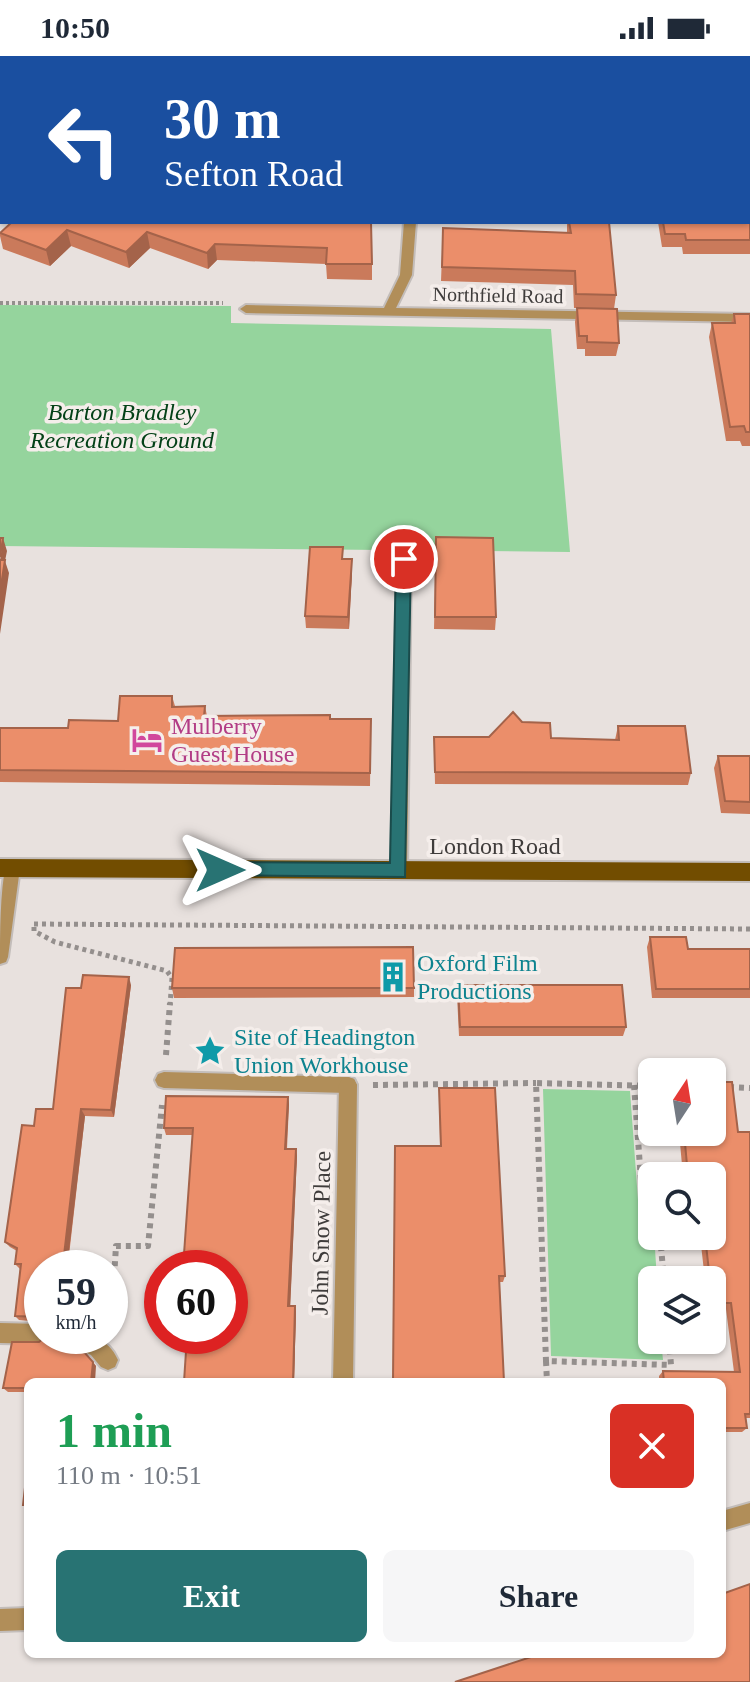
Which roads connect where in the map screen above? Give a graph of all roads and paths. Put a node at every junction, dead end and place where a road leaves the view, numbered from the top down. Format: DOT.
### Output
graph roads {
  1 [pos="410,224"];
  2 [pos="0,303"];
  3 [pos="246,309"];
  4 [pos="387,313"];
  5 [pos="750,318"];
  6 [pos="404,559"];
  7 [pos="6,868"];
  8 [pos="399,871"];
  9 [pos="750,872"];
  10 [pos="36,910"];
  11 [pos="34,924"];
  12 [pos="750,929"];
  13 [pos="0,957"];
  14 [pos="164,1080"];
  15 [pos="536,1083"];
  16 [pos="348,1085"];
  17 [pos="634,1085"];
  18 [pos="638,1085"];
  19 [pos="726,1087"];
  20 [pos="750,1088"];
  21 [pos="640,1162"];
  22 [pos="116,1250"];
  23 [pos="0,1333"];
  24 [pos="24,1334"];
  25 [pos="103,1354"];
  26 [pos="670,1354"];
  27 [pos="108,1360"];
  28 [pos="546,1361"];
  29 [pos="343,1378"];
  30 [pos="547,1378"];
  31 [pos="750,1513"];
  32 [pos="726,1520"];
  33 [pos="24,1619"];
  34 [pos="0,1620"];
  1 -- 4 [label="street"];
  2 -- 3 [label="path"];
  3 -- 4 [label="street, Northfield Road"];
  4 -- 5 [label="street, Northfield Road"];
  6 -- 8 [label="street"];
  7 -- 8 [label="main road, London Road"];
  7 -- 13 [label="street"];
  8 -- 9 [label="main road, London Road"];
  10 -- 11 [label="path"];
  11 -- 12 [label="path"];
  11 -- 14 [label="path"];
  14 -- 16 [label="street"];
  14 -- 22 [label="path"];
  15 -- 16 [label="path"];
  15 -- 17 [label="path"];
  15 -- 28 [label="path"];
  16 -- 29 [label="street, John Snow Place"];
  17 -- 18 [label="path"];
  17 -- 21 [label="path"];
  19 -- 20 [label="path"];
  23 -- 24 [label="street"];
  25 -- 27 [label="street"];
  26 -- 28 [label="path"];
  28 -- 30 [label="path"];
  31 -- 32 [label="street"];
  33 -- 34 [label="street"];
}
